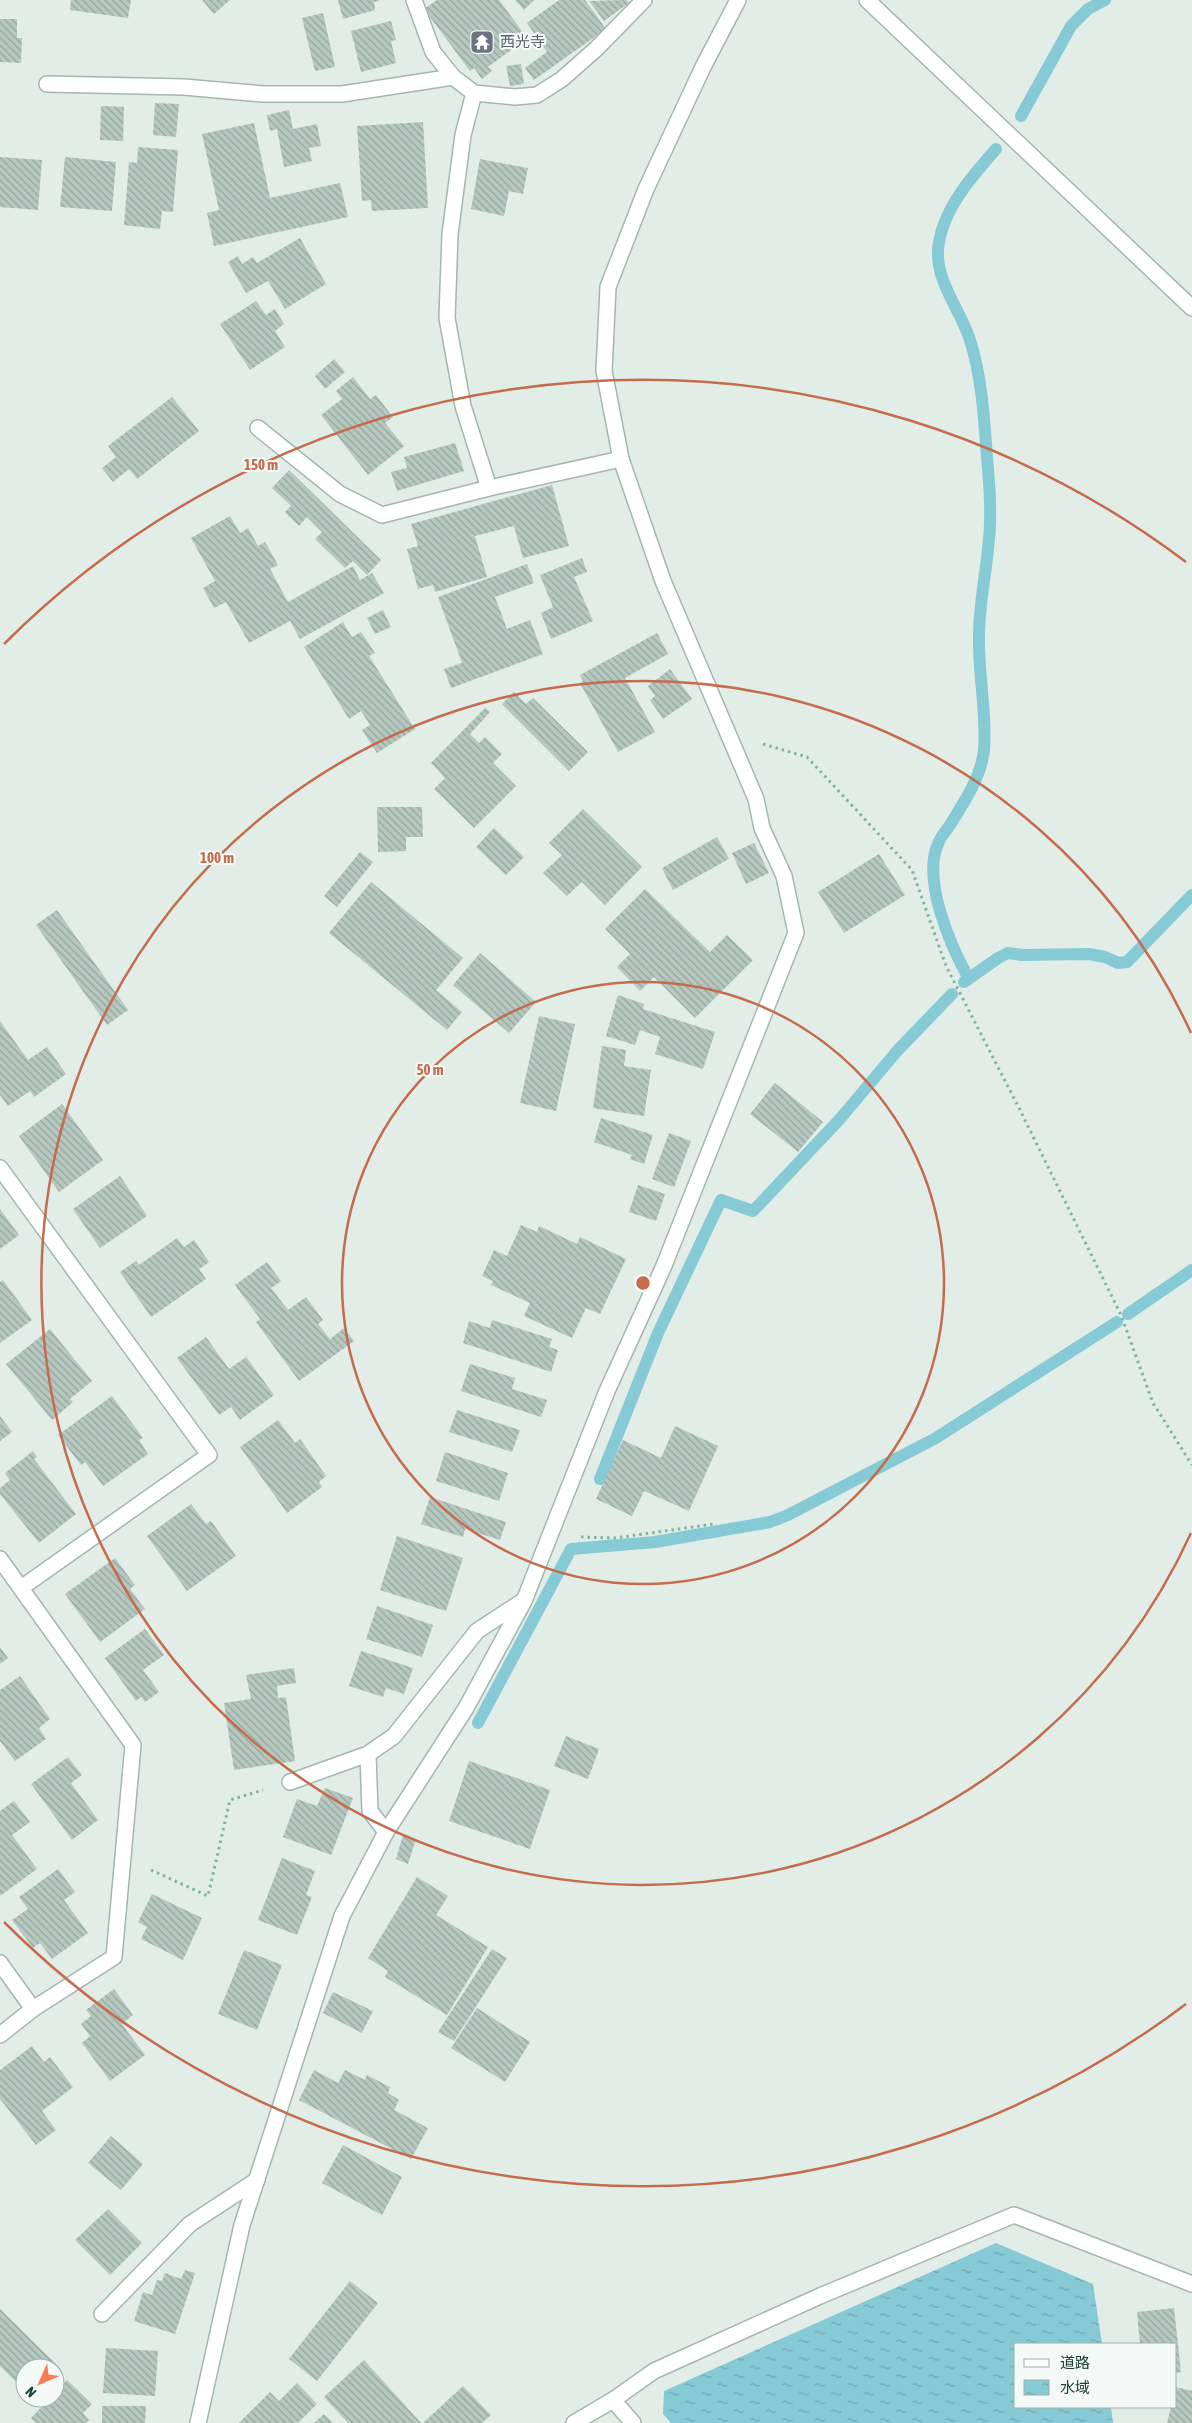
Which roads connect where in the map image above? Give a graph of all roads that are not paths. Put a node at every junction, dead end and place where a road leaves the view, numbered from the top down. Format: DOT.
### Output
graph roads {
  1 [pos="414,0"];
  2 [pos="644,0"];
  3 [pos="738,0"];
  4 [pos="867,0"];
  5 [pos="453,76"];
  6 [pos="47,84"];
  7 [pos="474,93"];
  8 [pos="1192,308"];
  9 [pos="258,428"];
  10 [pos="621,459"];
  11 [pos="489,488"];
  12 [pos="0,1168"];
  13 [pos="0,1559"];
  14 [pos="21,1588"];
  15 [pos="524,1601"];
  16 [pos="368,1754"];
  17 [pos="290,1782"];
  18 [pos="386,1832"];
  19 [pos="0,1963"];
  20 [pos="33,2009"];
  21 [pos="0,2034"];
  22 [pos="257,2180"];
  23 [pos="1192,2284"];
  24 [pos="102,2314"];
  25 [pos="613,2400"];
  26 [pos="198,2423"];
  27 [pos="574,2423"];
  28 [pos="633,2423"];
  1 -- 5 [label="street"];
  2 -- 7 [label="street"];
  3 -- 10 [label="street"];
  4 -- 8 [label="street"];
  5 -- 6 [label="street"];
  5 -- 7 [label="street"];
  7 -- 11 [label="street"];
  9 -- 11 [label="street"];
  10 -- 11 [label="street"];
  10 -- 15 [label="street"];
  12 -- 14 [label="street"];
  13 -- 14 [label="street"];
  14 -- 20 [label="street"];
  15 -- 16 [label="street"];
  15 -- 18 [label="street"];
  16 -- 17 [label="street"];
  16 -- 18 [label="street"];
  18 -- 22 [label="street"];
  19 -- 20 [label="street"];
  20 -- 21 [label="street"];
  22 -- 24 [label="street"];
  22 -- 26 [label="street"];
  23 -- 25 [label="street"];
  25 -- 27 [label="street"];
  25 -- 28 [label="street"];
}
